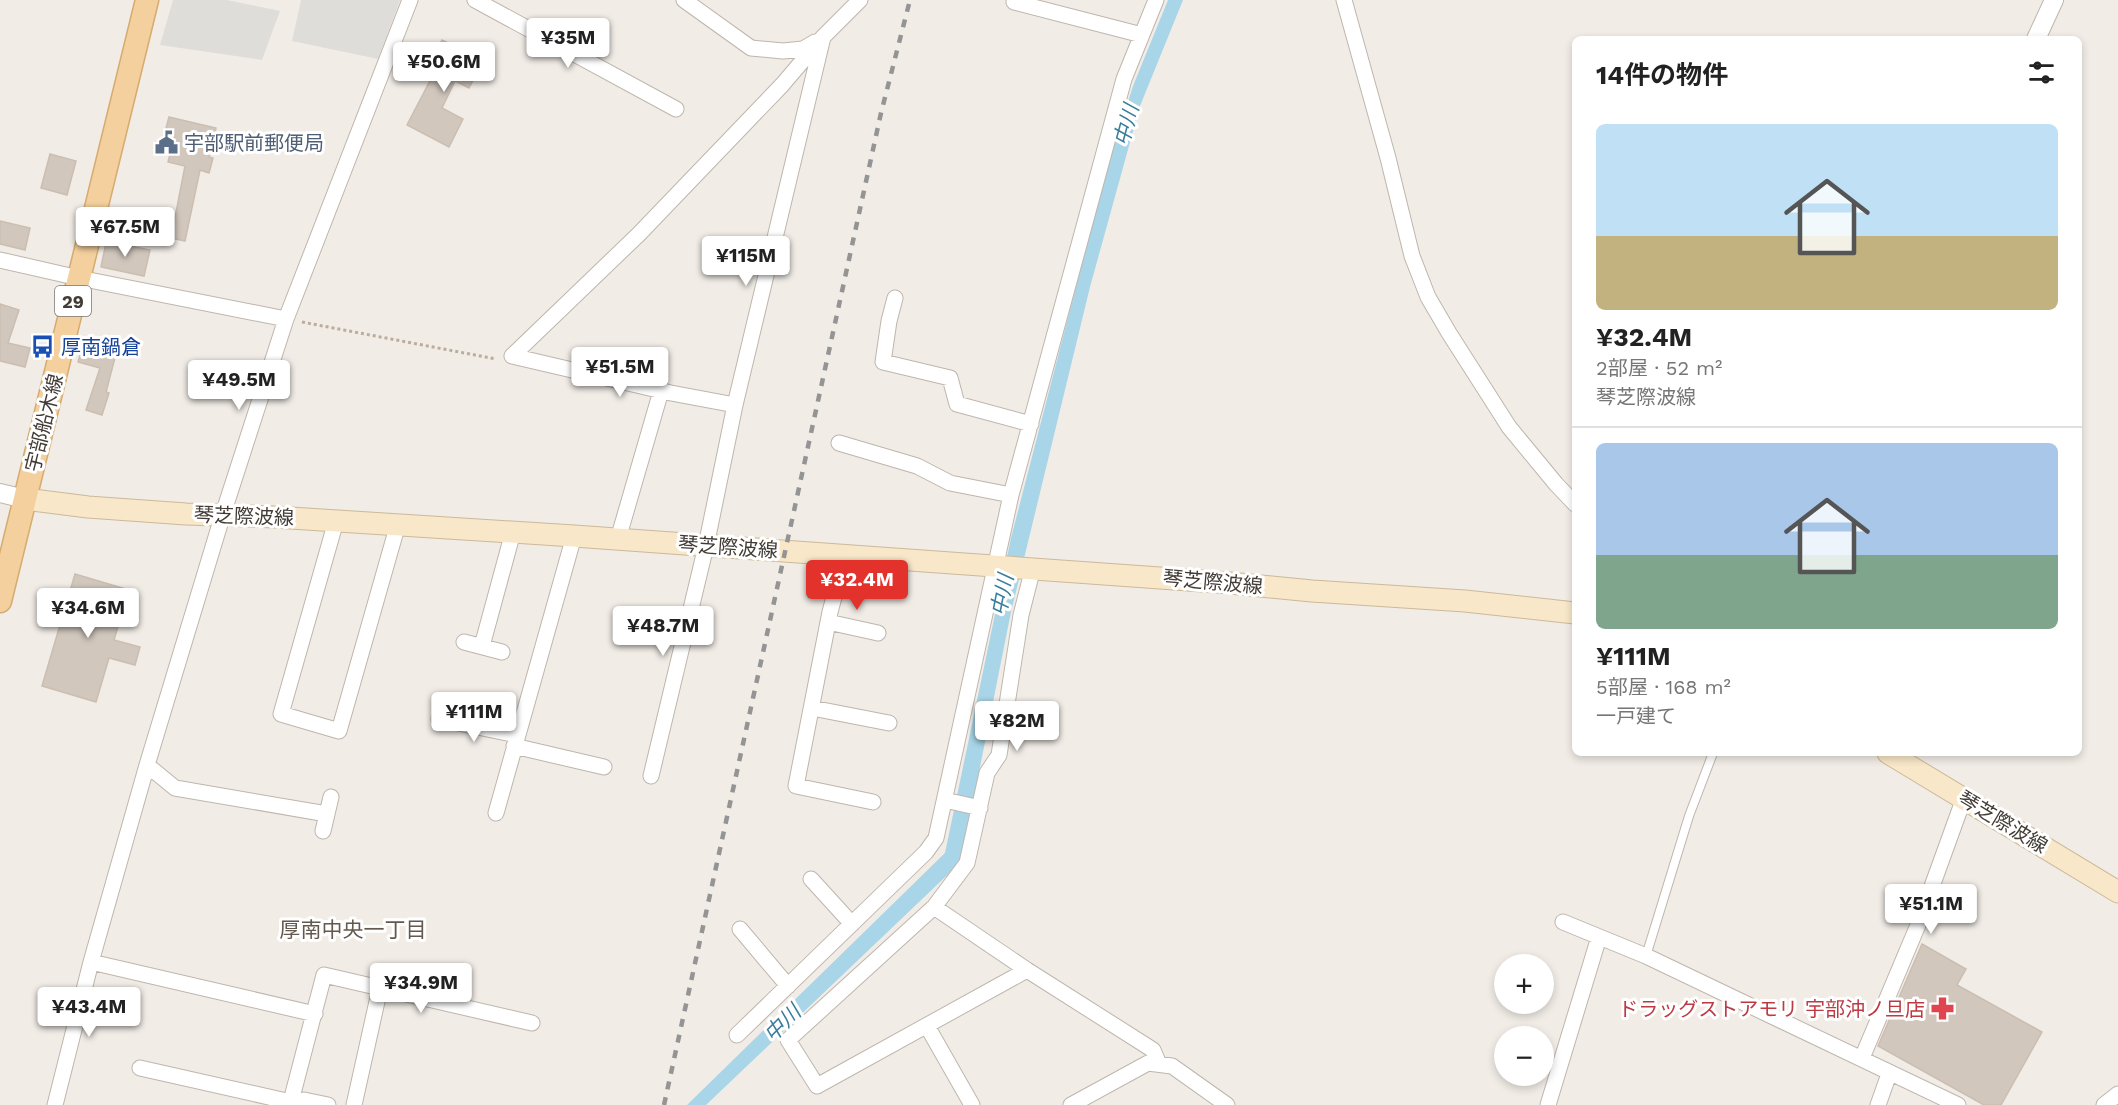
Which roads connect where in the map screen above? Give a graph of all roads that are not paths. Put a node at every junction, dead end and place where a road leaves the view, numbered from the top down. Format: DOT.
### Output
graph roads {
  1 [pos="147,0"];
  2 [pos="410,0"];
  3 [pos="475,0"];
  4 [pos="684,0"];
  5 [pos="860,0"];
  6 [pos="1156,0"];
  7 [pos="1344,0"];
  8 [pos="2054,0"];
  9 [pos="1014,2"];
  10 [pos="1142,34"];
  11 [pos="2037,36"];
  12 [pos="823,37"];
  13 [pos="676,110"];
  14 [pos="0,260"];
  15 [pos="79,278"];
  16 [pos="895,298"];
  17 [pos="286,319"];
  18 [pos="661,391"];
  19 [pos="735,405"];
  20 [pos="1031,424"];
  21 [pos="839,443"];
  22 [pos="0,493"];
  23 [pos="1011,495"];
  24 [pos="25,498"];
  25 [pos="1572,501"];
  26 [pos="223,514"];
  27 [pos="336,520"];
  28 [pos="398,524"];
  29 [pos="513,532"];
  30 [pos="574,536"];
  31 [pos="618,539"];
  32 [pos="706,546"];
  33 [pos="845,556"];
  34 [pos="999,566"];
  35 [pos="1031,568"];
  36 [pos="0,601"];
  37 [pos="1572,613"];
  38 [pos="828,622"];
  39 [pos="878,633"];
  40 [pos="464,642"];
  41 [pos="482,646"];
  42 [pos="502,652"];
  43 [pos="812,708"];
  44 [pos="439,719"];
  45 [pos="889,723"];
  46 [pos="515,740"];
  47 [pos="1712,756"];
  48 [pos="1893,756"];
  49 [pos="147,765"];
  50 [pos="604,767"];
  51 [pos="651,776"];
  52 [pos="331,797"];
  53 [pos="1964,798"];
  54 [pos="948,801"];
  55 [pos="873,802"];
  56 [pos="977,807"];
  57 [pos="496,813"];
  58 [pos="327,814"];
  59 [pos="323,831"];
  60 [pos="812,879"];
  61 [pos="2118,892"];
  62 [pos="934,907"];
  63 [pos="1563,922"];
  64 [pos="852,924"];
  65 [pos="740,929"];
  66 [pos="1599,937"];
  67 [pos="1646,956"];
  68 [pos="91,962"];
  69 [pos="1027,970"];
  70 [pos="788,986"];
  71 [pos="380,988"];
  72 [pos="315,1014"];
  73 [pos="532,1023"];
  74 [pos="927,1026"];
  75 [pos="737,1035"];
  76 [pos="1862,1058"];
  77 [pos="1159,1064"];
  78 [pos="140,1068"];
  79 [pos="1889,1074"];
  80 [pos="295,1104"];
  81 [pos="55,1105"];
  82 [pos="328,1105"];
  83 [pos="354,1105"];
  84 [pos="972,1105"];
  85 [pos="1071,1105"];
  86 [pos="1227,1105"];
  87 [pos="1548,1105"];
  88 [pos="1878,1105"];
  89 [pos="1958,1105"];
  1 -- 15 [label="main road, 宇部船木線 / 29"];
  2 -- 17 [label="street"];
  3 -- 13 [label="street"];
  4 -- 12 [label="street"];
  5 -- 12 [label="street"];
  6 -- 10 [label="street"];
  7 -- 25 [label="street"];
  8 -- 11 [label="street"];
  9 -- 10 [label="street"];
  10 -- 20 [label="street"];
  12 -- 18 [label="street"];
  12 -- 19 [label="street"];
  14 -- 15 [label="street"];
  15 -- 17 [label="street"];
  15 -- 24 [label="main road, 宇部船木線 / 29"];
  16 -- 20 [label="street"];
  17 -- 26 [label="street"];
  18 -- 19 [label="street"];
  18 -- 31 [label="street"];
  19 -- 32 [label="street"];
  20 -- 23 [label="street"];
  21 -- 23 [label="street"];
  22 -- 24 [label="street"];
  23 -- 34 [label="street"];
  24 -- 26 [label="main road, 琴芝際波線"];
  24 -- 36 [label="main road, 宇部船木線 / 29"];
  26 -- 27 [label="main road, 琴芝際波線"];
  26 -- 49 [label="street"];
  27 -- 28 [label="main road, 琴芝際波線"];
  27 -- 28 [label="street"];
  28 -- 29 [label="main road, 琴芝際波線"];
  29 -- 30 [label="main road, 琴芝際波線"];
  29 -- 41 [label="street"];
  30 -- 31 [label="main road, 琴芝際波線"];
  30 -- 46 [label="street"];
  31 -- 32 [label="main road, 琴芝際波線"];
  32 -- 33 [label="main road, 琴芝際波線"];
  32 -- 51 [label="street"];
  33 -- 34 [label="main road, 琴芝際波線"];
  33 -- 38 [label="street"];
  34 -- 35 [label="main road, 琴芝際波線"];
  34 -- 54 [label="street"];
  35 -- 37 [label="main road, 琴芝際波線"];
  35 -- 56 [label="street"];
  38 -- 39 [label="street"];
  38 -- 43 [label="street"];
  40 -- 41 [label="street"];
  41 -- 42 [label="street"];
  43 -- 45 [label="street"];
  43 -- 55 [label="street"];
  44 -- 46 [label="street"];
  46 -- 50 [label="street"];
  46 -- 57 [label="street"];
  47 -- 67 [label="lane"];
  48 -- 53 [label="main road, 琴芝際波線"];
  49 -- 58 [label="street"];
  49 -- 68 [label="street"];
  52 -- 58 [label="street"];
  53 -- 61 [label="main road, 琴芝際波線"];
  53 -- 76 [label="street"];
  54 -- 56 [label="street"];
  54 -- 64 [label="street"];
  56 -- 62 [label="street"];
  58 -- 59 [label="street"];
  60 -- 64 [label="street"];
  62 -- 69 [label="street"];
  62 -- 74 [label="street"];
  63 -- 66 [label="street"];
  64 -- 70 [label="street"];
  65 -- 70 [label="street"];
  66 -- 67 [label="street"];
  66 -- 87 [label="street"];
  67 -- 76 [label="street"];
  68 -- 72 [label="street"];
  68 -- 81 [label="street"];
  69 -- 74 [label="street"];
  69 -- 77 [label="street"];
  70 -- 75 [label="street"];
  71 -- 72 [label="street"];
  71 -- 73 [label="street"];
  71 -- 83 [label="street"];
  72 -- 80 [label="street"];
  74 -- 84 [label="street"];
  76 -- 79 [label="street"];
  77 -- 85 [label="street"];
  77 -- 86 [label="street"];
  78 -- 80 [label="street"];
  79 -- 88 [label="street"];
  79 -- 89 [label="street"];
  80 -- 82 [label="street"];
}
